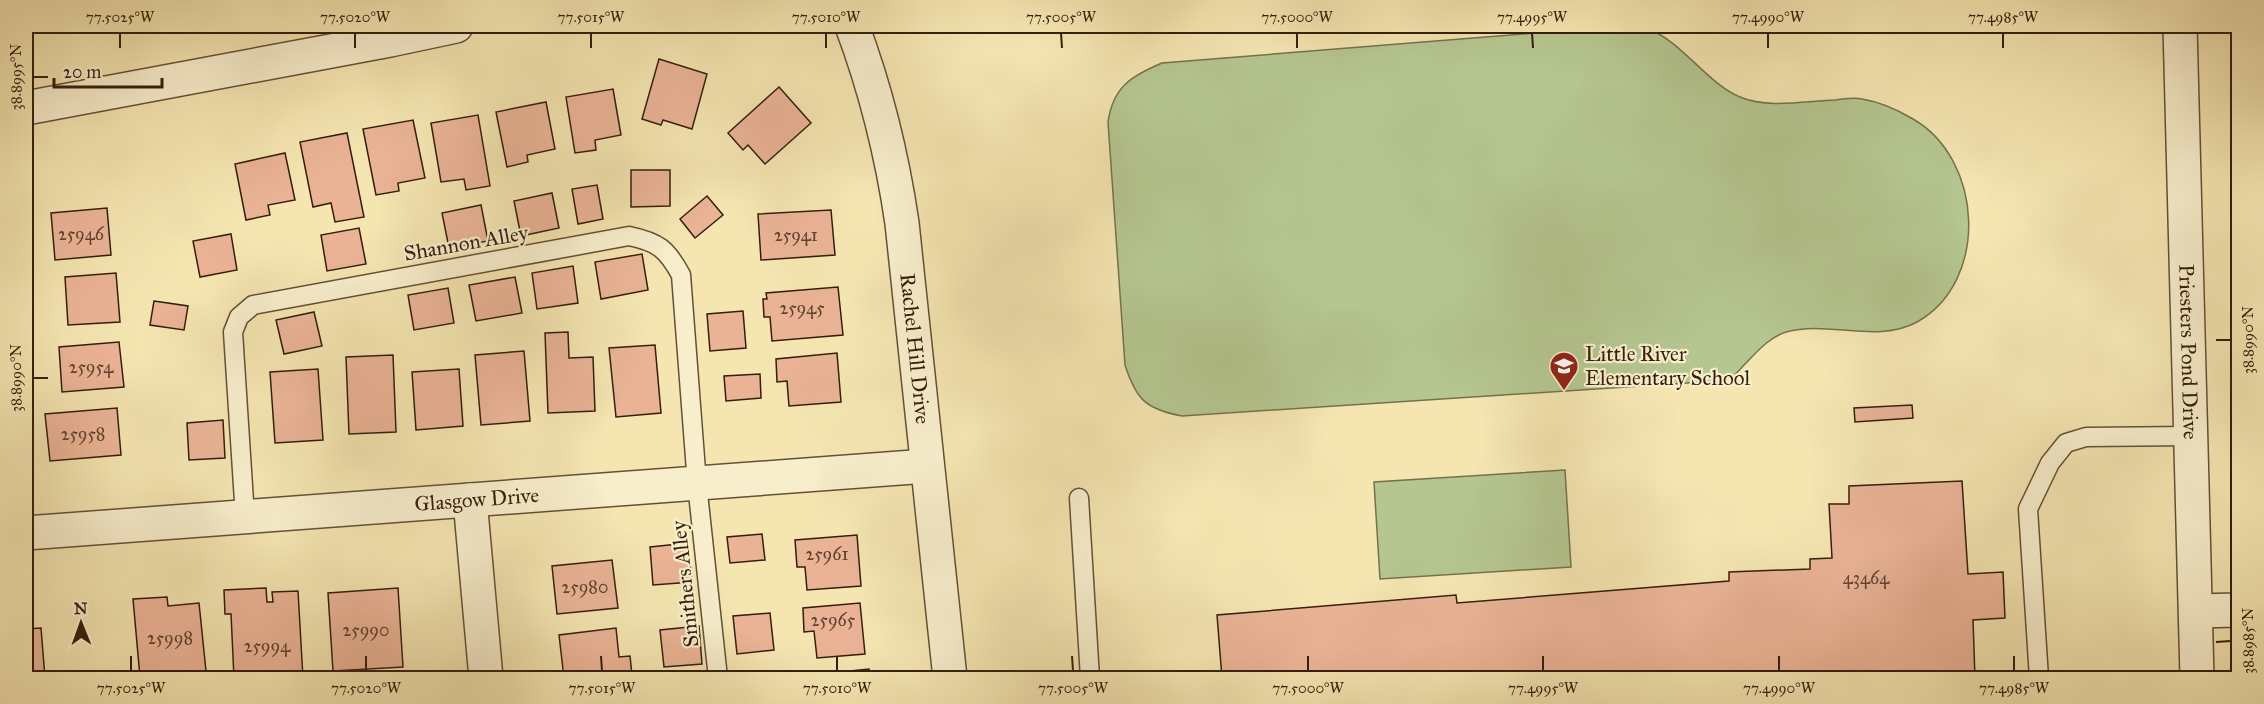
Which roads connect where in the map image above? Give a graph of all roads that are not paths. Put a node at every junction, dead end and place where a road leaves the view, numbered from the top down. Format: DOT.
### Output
graph roads {
  1 [pos="456,26"];
  2 [pos="852,26"];
  3 [pos="2180,26"];
  4 [pos="26,108"];
  5 [pos="2191,436"];
  6 [pos="927,466"];
  7 [pos="697,484"];
  8 [pos="1079,498"];
  9 [pos="470,500"];
  10 [pos="245,517"];
  11 [pos="26,533"];
  12 [pos="2238,610"];
  13 [pos="2196,611"];
  14 [pos="486,678"];
  15 [pos="718,678"];
  16 [pos="950,678"];
  17 [pos="1090,678"];
  18 [pos="2039,678"];
  19 [pos="2197,678"];
  1 -- 4 [label="street"];
  2 -- 6 [label="street, Rachel Hill Drive"];
  3 -- 5 [label="street, Priesters Pond Drive"];
  5 -- 13 [label="street, Priesters Pond Drive"];
  5 -- 18 [label="lane"];
  6 -- 7 [label="street, Glasgow Drive"];
  6 -- 16 [label="street, Rachel Hill Drive"];
  7 -- 9 [label="street, Glasgow Drive"];
  7 -- 10 [label="lane, Shannon Alley"];
  7 -- 15 [label="lane, Smithers Alley"];
  8 -- 17 [label="lane"];
  9 -- 10 [label="street, Glasgow Drive"];
  9 -- 14 [label="street"];
  10 -- 11 [label="street, Glasgow Drive"];
  12 -- 13 [label="street"];
  13 -- 19 [label="street, Priesters Pond Drive"];
}
